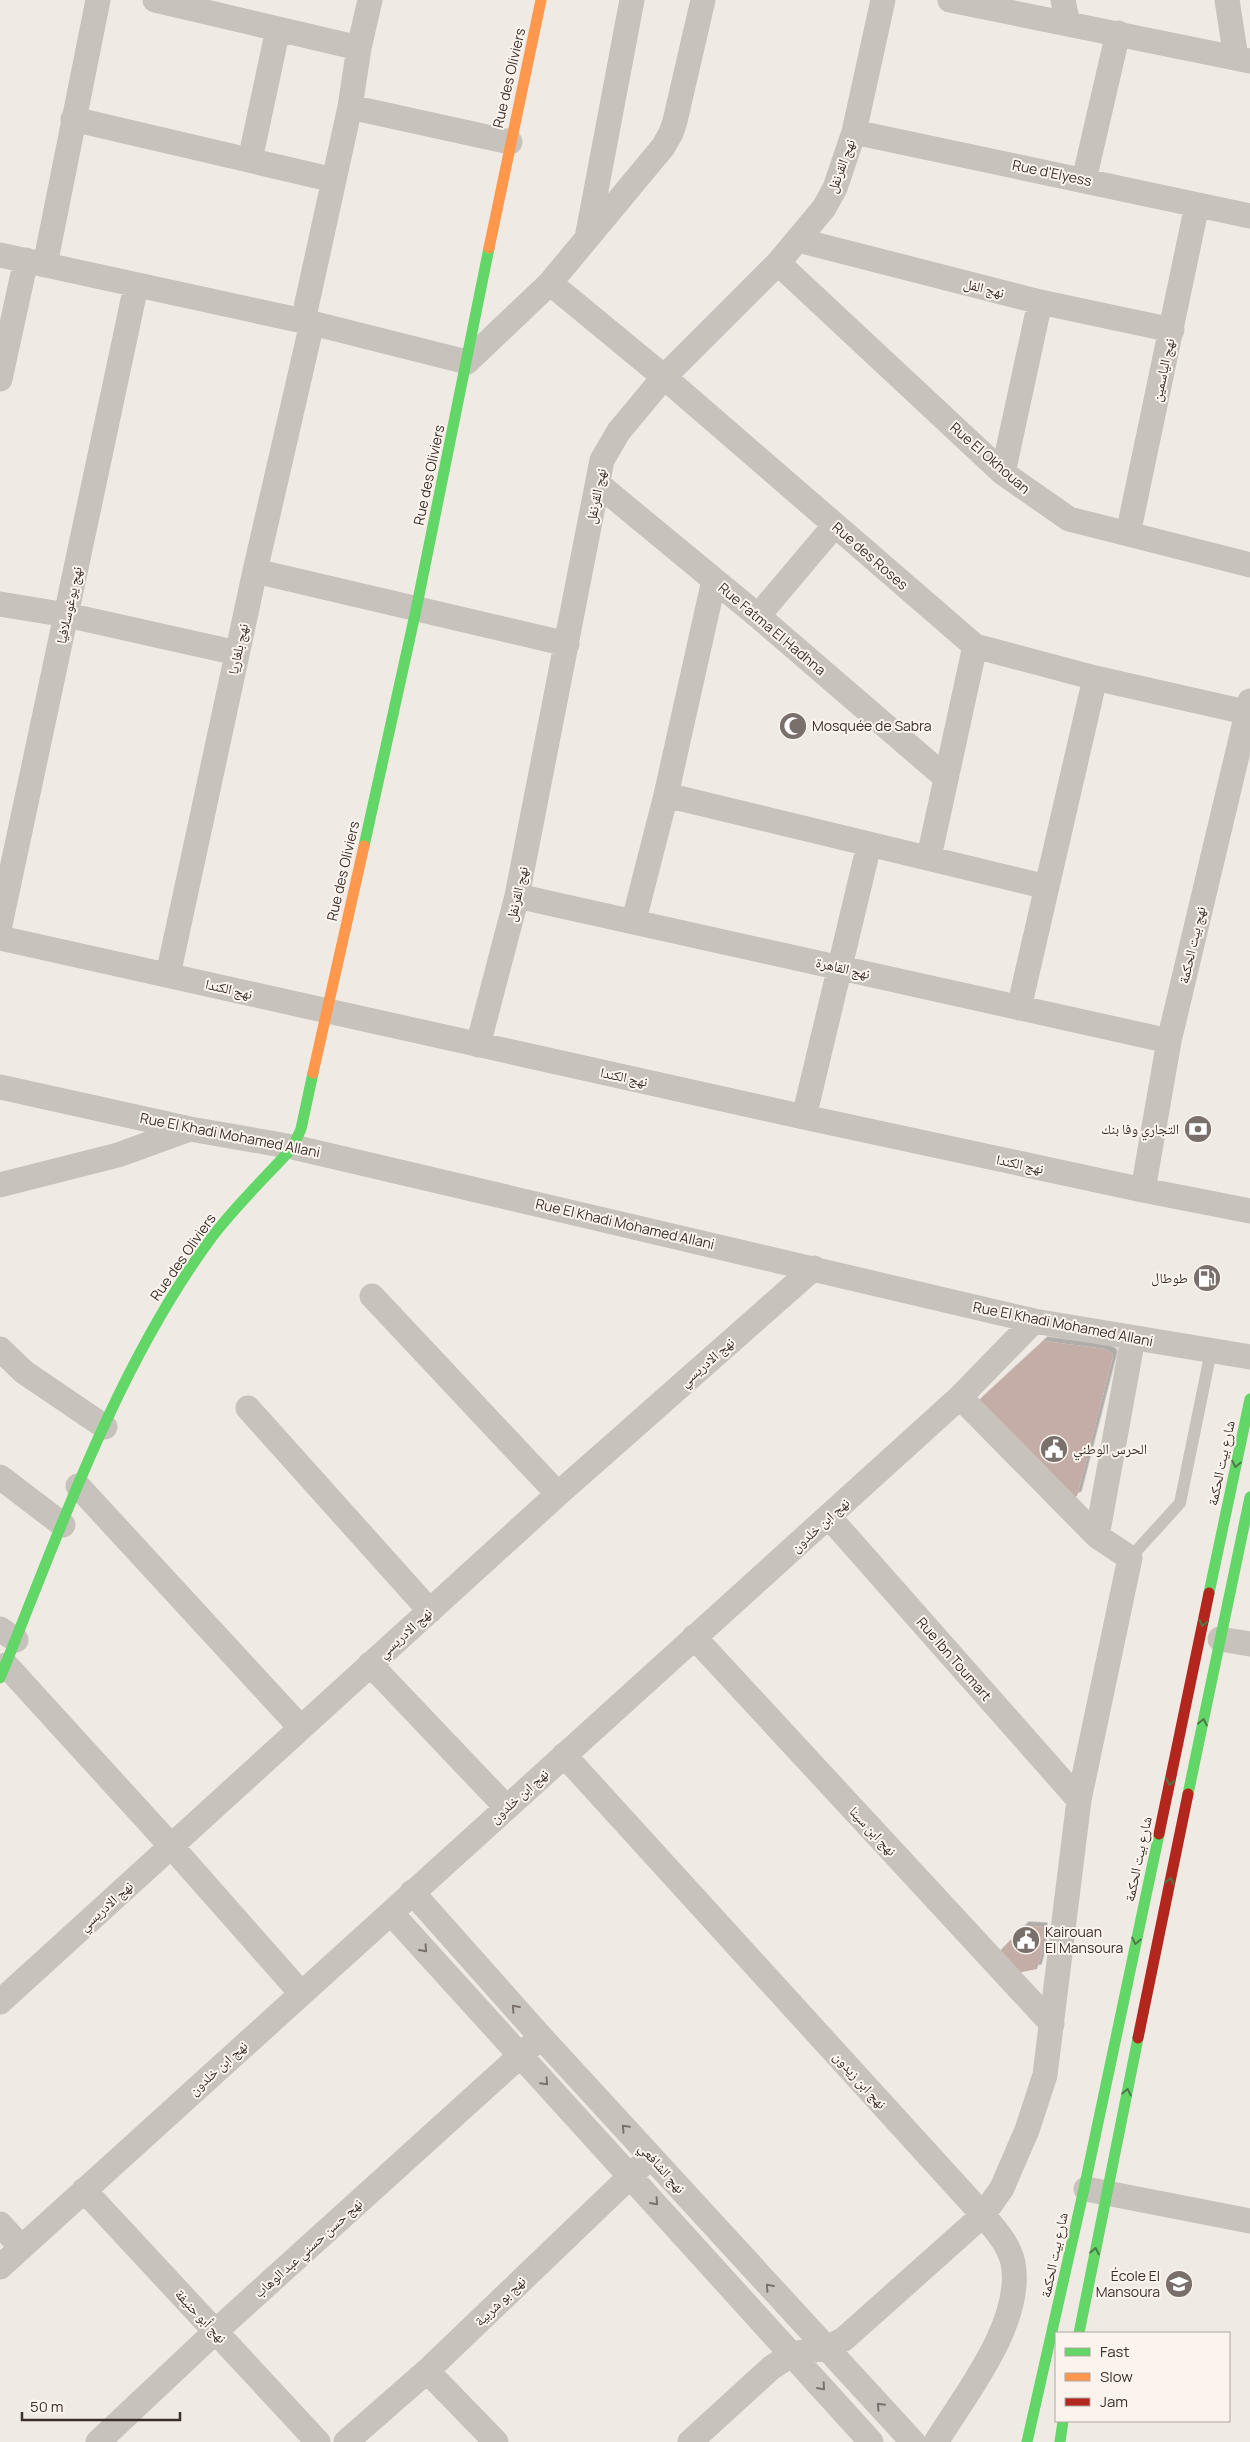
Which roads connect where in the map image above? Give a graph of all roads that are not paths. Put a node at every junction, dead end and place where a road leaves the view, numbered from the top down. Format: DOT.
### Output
graph roads {
  1 [pos="98,0"];
  2 [pos="155,0"];
  3 [pos="370,0"];
  4 [pos="542,0"];
  5 [pos="632,0"];
  6 [pos="703,0"];
  7 [pos="882,0"];
  8 [pos="950,0"];
  9 [pos="1227,0"];
  10 [pos="1065,12"];
  11 [pos="278,29"];
  12 [pos="1118,33"];
  13 [pos="359,48"];
  14 [pos="1243,60"];
  15 [pos="350,107"];
  16 [pos="73,119"];
  17 [pos="854,132"];
  18 [pos="510,142"];
  19 [pos="250,160"];
  20 [pos="334,180"];
  21 [pos="1084,180"];
  22 [pos="1198,205"];
  23 [pos="1250,216"];
  24 [pos="586,240"];
  25 [pos="798,240"];
  26 [pos="0,255"];
  27 [pos="36,263"];
  28 [pos="778,263"];
  29 [pos="550,283"];
  30 [pos="136,286"];
  31 [pos="1040,302"];
  32 [pos="308,322"];
  33 [pos="1172,330"];
  34 [pos="467,362"];
  35 [pos="664,377"];
  36 [pos="0,379"];
  37 [pos="1003,473"];
  38 [pos="598,484"];
  39 [pos="834,526"];
  40 [pos="1128,534"];
  41 [pos="1250,565"];
  42 [pos="255,571"];
  43 [pos="714,580"];
  44 [pos="0,604"];
  45 [pos="416,610"];
  46 [pos="67,615"];
  47 [pos="758,616"];
  48 [pos="567,644"];
  49 [pos="975,646"];
  50 [pos="237,653"];
  51 [pos="1095,678"];
  52 [pos="1249,709"];
  53 [pos="945,777"];
  54 [pos="666,795"];
  55 [pos="869,846"];
  56 [pos="929,857"];
  57 [pos="1047,887"];
  58 [pos="517,896"];
  59 [pos="634,920"];
  60 [pos="0,924"];
  61 [pos="0,938"];
  62 [pos="842,967"];
  63 [pos="168,975"];
  64 [pos="1019,1008"];
  65 [pos="327,1011"];
  66 [pos="1169,1041"];
  67 [pos="478,1045"];
  68 [pos="0,1087"];
  69 [pos="804,1117"];
  70 [pos="190,1129"];
  71 [pos="293,1147"];
  72 [pos="0,1185"];
  73 [pos="1143,1190"];
  74 [pos="1250,1211"];
  75 [pos="814,1268"];
  76 [pos="372,1296"];
  77 [pos="1034,1321"];
  78 [pos="1133,1338"];
  79 [pos="0,1349"];
  80 [pos="1211,1351"];
  81 [pos="1250,1357"];
  82 [pos="960,1397"];
  83 [pos="1250,1399"];
  84 [pos="248,1408"];
  85 [pos="105,1427"];
  86 [pos="0,1478"];
  87 [pos="78,1486"];
  88 [pos="558,1494"];
  89 [pos="1250,1497"];
  90 [pos="829,1517"];
  91 [pos="63,1524"];
  92 [pos="1097,1536"];
  93 [pos="1130,1558"];
  94 [pos="430,1611"];
  95 [pos="8,1634"];
  96 [pos="694,1637"];
  97 [pos="1220,1639"];
  98 [pos="1250,1644"];
  99 [pos="370,1664"];
  100 [pos="3,1671"];
  101 [pos="300,1727"];
  102 [pos="564,1755"];
  103 [pos="1079,1800"];
  104 [pos="506,1808"];
  105 [pos="172,1847"];
  106 [pos="412,1892"];
  107 [pos="391,1912"];
  108 [pos="301,1993"];
  109 [pos="0,2002"];
  110 [pos="1052,2024"];
  111 [pos="541,2037"];
  112 [pos="520,2055"];
  113 [pos="651,2156"];
  114 [pos="631,2175"];
  115 [pos="84,2190"];
  116 [pos="1095,2192"];
  117 [pos="982,2214"];
  118 [pos="1250,2221"];
  119 [pos="0,2224"];
  120 [pos="21,2247"];
  121 [pos="0,2267"];
  122 [pos="216,2332"];
  123 [pos="1057,2332"];
  124 [pos="1079,2332"];
  125 [pos="1055,2339"];
  126 [pos="826,2348"];
  127 [pos="792,2354"];
  128 [pos="427,2371"];
  129 [pos="1063,2422"];
  130 [pos="98,2442"];
  131 [pos="318,2442"];
  132 [pos="346,2442"];
  133 [pos="496,2442"];
  134 [pos="690,2442"];
  135 [pos="871,2442"];
  136 [pos="913,2442"];
  137 [pos="936,2442"];
  138 [pos="1027,2442"];
  139 [pos="1060,2442"];
  1 -- 16 [label="street"];
  2 -- 11 [label="street"];
  3 -- 13 [label="street, نهج بلغاريا"];
  4 -- 18 [label="main road, Rue des Oliviers"];
  5 -- 24 [label="street"];
  6 -- 24 [label="street"];
  7 -- 17 [label="street, نهج القرنفل"];
  8 -- 10 [label="street"];
  9 -- 14 [label="street"];
  10 -- 12 [label="street"];
  11 -- 13 [label="street"];
  11 -- 19 [label="street"];
  12 -- 14 [label="street"];
  12 -- 21 [label="street"];
  13 -- 15 [label="street, نهج بلغاريا"];
  15 -- 18 [label="street"];
  15 -- 20 [label="street, نهج بلغاريا"];
  16 -- 19 [label="street"];
  16 -- 27 [label="street"];
  17 -- 21 [label="street, Rue d'Elyess"];
  17 -- 25 [label="street, نهج القرنفل"];
  18 -- 34 [label="main road, Rue des Oliviers"];
  19 -- 20 [label="street"];
  20 -- 32 [label="street, نهج بلغاريا"];
  21 -- 22 [label="street, Rue d'Elyess"];
  22 -- 23 [label="street, Rue d'Elyess"];
  22 -- 33 [label="street, نهج الياسمين"];
  24 -- 29 [label="street"];
  25 -- 28 [label="street, نهج القرنفل"];
  25 -- 31 [label="street, نهج الفل"];
  26 -- 27 [label="street"];
  27 -- 30 [label="street"];
  27 -- 36 [label="street"];
  28 -- 35 [label="street, نهج القرنفل"];
  28 -- 37 [label="street, Rue El Okhouan"];
  29 -- 34 [label="street"];
  29 -- 35 [label="street, Rue des Roses"];
  30 -- 32 [label="street"];
  30 -- 46 [label="street, نهج يوغوسلافيا"];
  31 -- 33 [label="street, نهج الفل"];
  31 -- 37 [label="street"];
  32 -- 34 [label="street"];
  32 -- 42 [label="street, نهج بلغاريا"];
  33 -- 40 [label="street, نهج الياسمين"];
  34 -- 45 [label="main road, Rue des Oliviers"];
  35 -- 38 [label="street, نهج القرنفل"];
  35 -- 39 [label="street, Rue des Roses"];
  37 -- 40 [label="street, Rue El Okhouan"];
  38 -- 43 [label="street, Rue Fatma El Hadhna"];
  38 -- 48 [label="street, نهج القرنفل"];
  39 -- 47 [label="street"];
  39 -- 49 [label="street, Rue des Roses"];
  40 -- 41 [label="street, Rue El Okhouan"];
  42 -- 45 [label="street"];
  42 -- 50 [label="street, نهج بلغاريا"];
  43 -- 47 [label="street, Rue Fatma El Hadhna"];
  43 -- 54 [label="street"];
  44 -- 46 [label="street"];
  45 -- 48 [label="street"];
  45 -- 65 [label="main road, Rue des Oliviers"];
  46 -- 50 [label="street"];
  46 -- 60 [label="street, نهج يوغوسلافيا"];
  47 -- 53 [label="street, Rue Fatma El Hadhna"];
  48 -- 58 [label="street, نهج القرنفل"];
  49 -- 51 [label="street, Rue des Roses"];
  49 -- 53 [label="street"];
  50 -- 63 [label="street, نهج بلغاريا"];
  51 -- 52 [label="street, Rue des Roses"];
  51 -- 57 [label="street"];
  52 -- 66 [label="street, نهج بيت الحكمة"];
  53 -- 56 [label="street"];
  54 -- 55 [label="street"];
  54 -- 59 [label="street"];
  55 -- 56 [label="street"];
  55 -- 62 [label="street"];
  56 -- 57 [label="street"];
  57 -- 64 [label="street"];
  58 -- 59 [label="street, نهج القاهرة"];
  58 -- 67 [label="street, نهج القرنفل"];
  59 -- 62 [label="street, نهج القاهرة"];
  61 -- 63 [label="street, نهج الكندا"];
  62 -- 64 [label="street, نهج القاهرة"];
  62 -- 69 [label="street"];
  63 -- 65 [label="street, نهج الكندا"];
  64 -- 66 [label="street, نهج القاهرة"];
  65 -- 67 [label="street, نهج الكندا"];
  65 -- 71 [label="main road, Rue des Oliviers"];
  66 -- 73 [label="street, نهج بيت الحكمة"];
  67 -- 69 [label="street, نهج الكندا"];
  68 -- 70 [label="street, Rue El Khadi Mohamed Allani"];
  69 -- 73 [label="street, نهج الكندا"];
  70 -- 71 [label="street, Rue El Khadi Mohamed Allani"];
  70 -- 72 [label="street"];
  71 -- 75 [label="street, Rue El Khadi Mohamed Allani"];
  71 -- 85 [label="main road, Rue des Oliviers"];
  73 -- 74 [label="street, نهج الكندا"];
  75 -- 77 [label="street, Rue El Khadi Mohamed Allani"];
  75 -- 88 [label="street, نهج الادريسي"];
  76 -- 88 [label="street"];
  77 -- 78 [label="street, Rue El Khadi Mohamed Allani"];
  77 -- 82 [label="street, نهج ابن خلدون"];
  78 -- 80 [label="street, Rue El Khadi Mohamed Allani"];
  78 -- 92 [label="street"];
  79 -- 85 [label="street"];
  80 -- 81 [label="street, Rue El Khadi Mohamed Allani"];
  80 -- 93 [label="lane"];
  82 -- 90 [label="street, نهج ابن خلدون"];
  82 -- 92 [label="street"];
  83 -- 116 [label="main road, شارع بيت الحكمة, one-way"];
  84 -- 94 [label="street"];
  85 -- 87 [label="main road, Rue des Oliviers"];
  86 -- 91 [label="street"];
  87 -- 91 [label="main road, Rue des Oliviers"];
  87 -- 101 [label="street"];
  88 -- 94 [label="street, نهج الادريسي"];
  89 -- 97 [label="main road, شارع بيت الحكمة"];
  90 -- 96 [label="street, نهج ابن خلدون"];
  90 -- 103 [label="street, Rue Ibn Toumart"];
  91 -- 95 [label="main road, Rue des Oliviers"];
  92 -- 93 [label="street"];
  93 -- 103 [label="street"];
  94 -- 99 [label="street, نهج الادريسي"];
  95 -- 100 [label="main road, Rue des Oliviers"];
  96 -- 102 [label="street, نهج ابن خلدون"];
  96 -- 110 [label="street, نهج ابن سينا"];
  97 -- 98 [label="street"];
  116 -- 97 [label="main road, شارع بيت الحكمة, one-way"];
  99 -- 101 [label="street, نهج الادريسي"];
  99 -- 104 [label="street"];
  100 -- 105 [label="street"];
  101 -- 105 [label="street, نهج الادريسي"];
  102 -- 104 [label="street, نهج ابن خلدون"];
  102 -- 117 [label="street, نهج ابن زيدون"];
  103 -- 110 [label="street"];
  104 -- 106 [label="street, نهج ابن خلدون"];
  105 -- 108 [label="street"];
  105 -- 109 [label="street, نهج الادريسي"];
  106 -- 107 [label="street, نهج ابن خلدون"];
  111 -- 106 [label="street, نهج الشافعي, one-way"];
  107 -- 108 [label="street, نهج ابن خلدون"];
  107 -- 112 [label="street, نهج الشافعي, one-way"];
  108 -- 115 [label="street, نهج ابن خلدون"];
  110 -- 117 [label="street"];
  111 -- 112 [label="street, نهج حسن حسني عبد الوهاب"];
  113 -- 111 [label="street, نهج الشافعي, one-way"];
  112 -- 114 [label="street, نهج الشافعي, one-way"];
  112 -- 122 [label="street, نهج حسن حسني عبد الوهاب"];
  113 -- 114 [label="street, نهج بو شربية"];
  126 -- 113 [label="street, نهج الشافعي, one-way"];
  114 -- 127 [label="street, نهج الشافعي, one-way"];
  114 -- 128 [label="street, نهج بو شربية"];
  115 -- 120 [label="street, نهج ابن خلدون"];
  115 -- 122 [label="street, نهج أبو حنيفة"];
  116 -- 118 [label="street"];
  116 -- 123 [label="main road, شارع بيت الحكمة"];
  124 -- 116 [label="main road, شارع بيت الحكمة, one-way"];
  117 -- 126 [label="street"];
  117 -- 137 [label="street, نهج ابن زيدون"];
  119 -- 120 [label="street"];
  120 -- 121 [label="street, نهج ابن خلدون"];
  122 -- 130 [label="street, نهج حسن حسني عبد الوهاب"];
  122 -- 131 [label="street, نهج أبو حنيفة"];
  125 -- 138 [label="main road, شارع بيت الحكمة"];
  126 -- 127 [label="street"];
  136 -- 126 [label="street, نهج الشافعي, one-way"];
  127 -- 134 [label="street"];
  127 -- 135 [label="street, نهج الشافعي, one-way"];
  128 -- 132 [label="street, نهج بو شربية"];
  128 -- 133 [label="street"];
  129 -- 139 [label="main road"];
}
